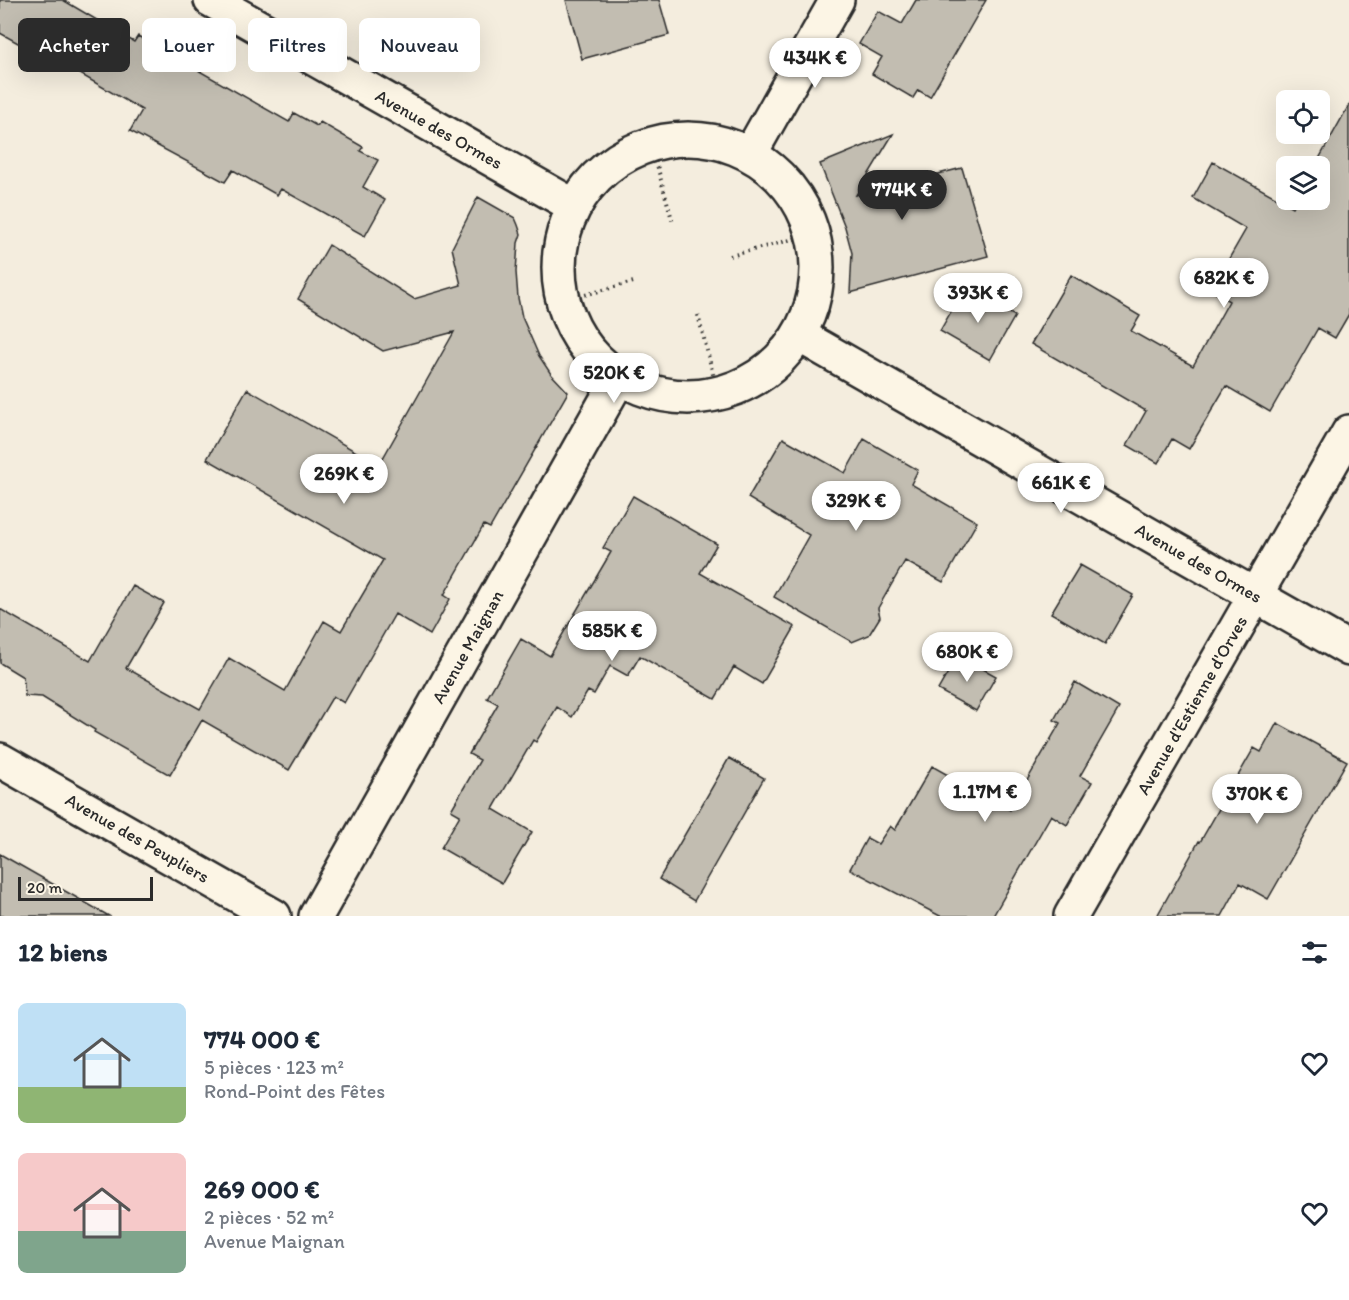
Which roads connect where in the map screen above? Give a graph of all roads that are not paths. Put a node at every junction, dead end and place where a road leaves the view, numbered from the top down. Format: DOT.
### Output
graph roads {
  1 [pos="211,0"];
  2 [pos="837,0"];
  3 [pos="750,154"];
  4 [pos="574,206"];
  5 [pos="800,335"];
  6 [pos="619,378"];
  7 [pos="1349,432"];
  8 [pos="1254,595"];
  9 [pos="1349,649"];
  10 [pos="0,760"];
  11 [pos="274,916"];
  12 [pos="316,916"];
  13 [pos="1071,916"];
  1 -- 4 [label="street, Avenue des Ormes"];
  2 -- 3 [label="street"];
  3 -- 4 [label="street"];
  3 -- 5 [label="street"];
  4 -- 6 [label="street"];
  5 -- 6 [label="street"];
  5 -- 8 [label="street, Avenue des Ormes"];
  6 -- 12 [label="street, Avenue Maignan"];
  7 -- 8 [label="street, Avenue d'Estienne d'Orves"];
  8 -- 9 [label="street, Avenue des Ormes"];
  8 -- 13 [label="street, Avenue d'Estienne d'Orves"];
  10 -- 11 [label="street, Avenue des Peupliers"];
}
